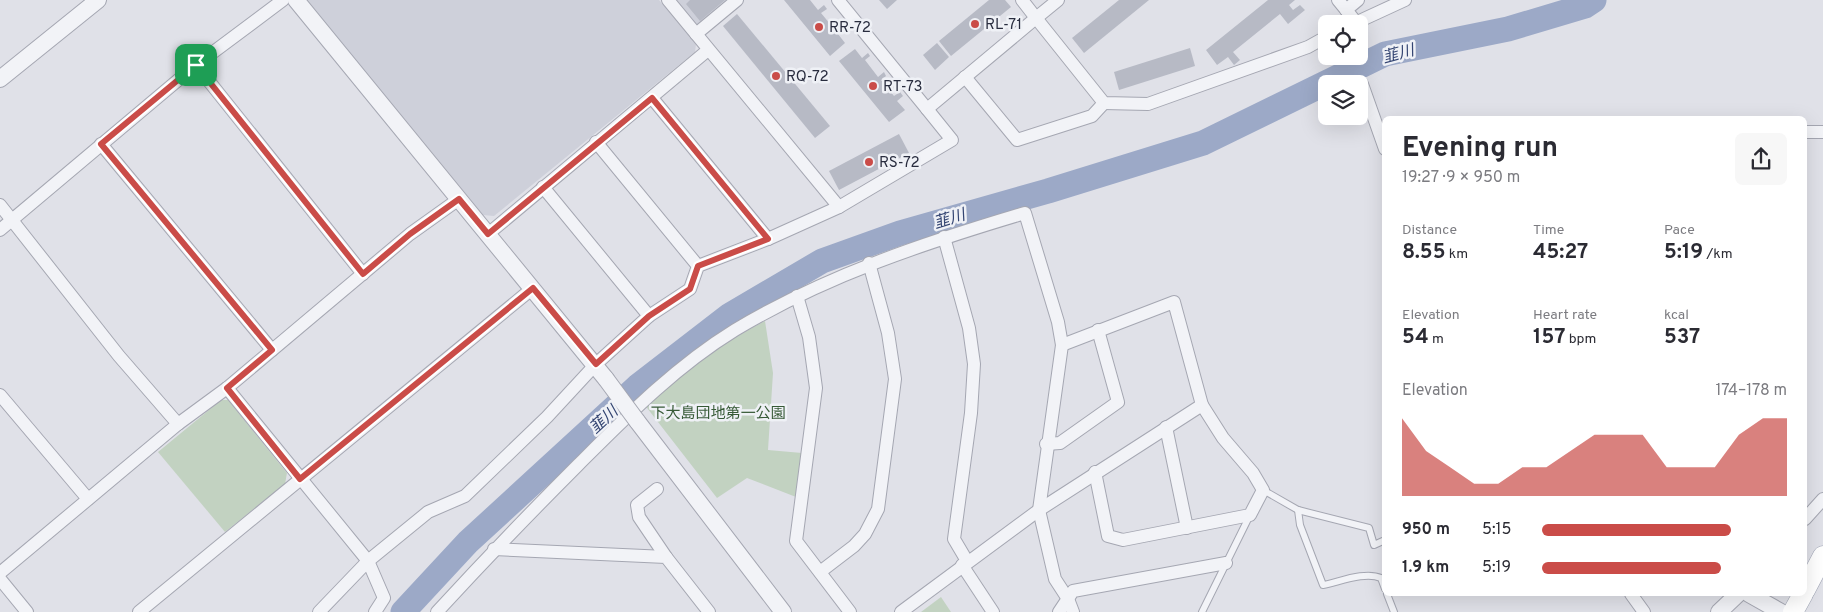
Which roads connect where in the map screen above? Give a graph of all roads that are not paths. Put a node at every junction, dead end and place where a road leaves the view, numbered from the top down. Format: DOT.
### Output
graph roads {
  1 [pos="98,0"];
  2 [pos="284,0"];
  3 [pos="296,0"];
  4 [pos="668,0"];
  5 [pos="738,0"];
  6 [pos="838,0"];
  7 [pos="1022,0"];
  8 [pos="1058,0"];
  9 [pos="1338,0"];
  10 [pos="1358,0"];
  11 [pos="1405,0"];
  12 [pos="1346,10"];
  13 [pos="1349,15"];
  14 [pos="1368,17"];
  15 [pos="1036,18"];
  16 [pos="696,34"];
  17 [pos="1318,42"];
  18 [pos="708,50"];
  19 [pos="196,65"];
  20 [pos="965,77"];
  21 [pos="0,79"];
  22 [pos="652,98"];
  23 [pos="1368,101"];
  24 [pos="1104,104"];
  25 [pos="927,108"];
  26 [pos="1807,132"];
  27 [pos="1823,132"];
  28 [pos="1382,141"];
  29 [pos="596,142"];
  30 [pos="101,144"];
  31 [pos="543,187"];
  32 [pos="459,199"];
  33 [pos="0,205"];
  34 [pos="838,207"];
  35 [pos="12,219"];
  36 [pos="0,230"];
  37 [pos="488,234"];
  38 [pos="944,237"];
  39 [pos="768,239"];
  40 [pos="869,263"];
  41 [pos="698,266"];
  42 [pos="363,274"];
  43 [pos="533,288"];
  44 [pos="797,296"];
  45 [pos="649,316"];
  46 [pos="1098,330"];
  47 [pos="1062,345"];
  48 [pos="272,350"];
  49 [pos="596,364"];
  50 [pos="227,388"];
  51 [pos="0,395"];
  52 [pos="1202,405"];
  53 [pos="178,424"];
  54 [pos="1166,427"];
  55 [pos="1046,444"];
  56 [pos="1095,472"];
  57 [pos="300,479"];
  58 [pos="657,489"];
  59 [pos="1263,490"];
  60 [pos="1823,499"];
  61 [pos="88,500"];
  62 [pos="1039,510"];
  63 [pos="1298,510"];
  64 [pos="1250,515"];
  65 [pos="1807,517"];
  66 [pos="1187,528"];
  67 [pos="1382,541"];
  68 [pos="494,550"];
  69 [pos="1823,556"];
  70 [pos="666,557"];
  71 [pos="368,561"];
  72 [pos="964,563"];
  73 [pos="1226,563"];
  74 [pos="820,572"];
  75 [pos="0,573"];
  76 [pos="0,579"];
  77 [pos="1382,581"];
  78 [pos="1807,586"];
  79 [pos="1388,596"];
  80 [pos="1632,596"];
  81 [pos="1736,596"];
  82 [pos="1753,596"];
  83 [pos="1802,596"];
  84 [pos="1068,600"];
  85 [pos="27,612"];
  86 [pos="138,612"];
  87 [pos="319,612"];
  88 [pos="375,612"];
  89 [pos="436,612"];
  90 [pos="709,612"];
  91 [pos="783,612"];
  92 [pos="850,612"];
  93 [pos="901,612"];
  94 [pos="994,612"];
  95 [pos="1059,612"];
  96 [pos="1073,612"];
  97 [pos="1202,612"];
  98 [pos="1394,612"];
  99 [pos="1644,612"];
  100 [pos="1719,612"];
  101 [pos="1781,612"];
  102 [pos="1793,612"];
  1 -- 21 [label="street"];
  2 -- 19 [label="street"];
  3 -- 32 [label="street"];
  4 -- 16 [label="street"];
  5 -- 16 [label="street"];
  6 -- 25 [label="street"];
  7 -- 15 [label="street"];
  8 -- 15 [label="street"];
  9 -- 12 [label="street"];
  10 -- 12 [label="street"];
  11 -- 14 [label="street"];
  12 -- 13 [label="street"];
  15 -- 20 [label="street"];
  15 -- 24 [label="street"];
  16 -- 18 [label="street"];
  17 -- 24 [label="street"];
  18 -- 22 [label="street"];
  18 -- 34 [label="street"];
  19 -- 30 [label="street"];
  19 -- 42 [label="street"];
  20 -- 24 [label="street"];
  20 -- 25 [label="street"];
  22 -- 29 [label="street"];
  22 -- 39 [label="street"];
  23 -- 28 [label="street"];
  25 -- 34 [label="street"];
  26 -- 27 [label="street"];
  29 -- 31 [label="street"];
  29 -- 41 [label="street"];
  30 -- 35 [label="street"];
  30 -- 48 [label="street"];
  31 -- 37 [label="street"];
  31 -- 45 [label="street"];
  32 -- 37 [label="street"];
  32 -- 42 [label="street"];
  33 -- 35 [label="street"];
  34 -- 39 [label="street"];
  35 -- 36 [label="street"];
  35 -- 53 [label="street"];
  37 -- 43 [label="street"];
  38 -- 40 [label="street"];
  38 -- 47 [label="street"];
  38 -- 72 [label="street"];
  39 -- 41 [label="street"];
  40 -- 44 [label="street"];
  40 -- 74 [label="street"];
  41 -- 45 [label="street"];
  42 -- 48 [label="street"];
  43 -- 49 [label="street"];
  43 -- 57 [label="street"];
  44 -- 68 [label="street"];
  44 -- 74 [label="street"];
  45 -- 49 [label="street"];
  46 -- 47 [label="street"];
  46 -- 52 [label="street"];
  46 -- 55 [label="street"];
  47 -- 55 [label="street"];
  48 -- 50 [label="street"];
  49 -- 71 [label="street"];
  49 -- 91 [label="street, bridge"];
  50 -- 53 [label="street"];
  50 -- 57 [label="street"];
  51 -- 61 [label="street"];
  52 -- 54 [label="street"];
  52 -- 59 [label="street"];
  53 -- 61 [label="street"];
  54 -- 56 [label="street"];
  54 -- 66 [label="street"];
  55 -- 62 [label="street"];
  56 -- 62 [label="street"];
  56 -- 66 [label="street"];
  57 -- 71 [label="street"];
  57 -- 86 [label="street"];
  58 -- 70 [label="street"];
  59 -- 63 [label="lane"];
  59 -- 64 [label="street"];
  60 -- 65 [label="street"];
  61 -- 75 [label="street"];
  62 -- 72 [label="street"];
  62 -- 84 [label="street"];
  63 -- 67 [label="lane"];
  63 -- 77 [label="lane"];
  64 -- 66 [label="street"];
  64 -- 73 [label="lane"];
  68 -- 70 [label="street"];
  68 -- 89 [label="street"];
  69 -- 78 [label="main road"];
  70 -- 90 [label="street"];
  71 -- 87 [label="street"];
  71 -- 88 [label="street"];
  72 -- 93 [label="street"];
  72 -- 94 [label="street"];
  73 -- 84 [label="street"];
  73 -- 97 [label="lane"];
  74 -- 92 [label="street"];
  76 -- 85 [label="street"];
  79 -- 98 [label="lane"];
  80 -- 99 [label="street"];
  81 -- 100 [label="street"];
  82 -- 101 [label="street"];
  83 -- 102 [label="main road"];
  84 -- 95 [label="street"];
  84 -- 96 [label="street"];
}
